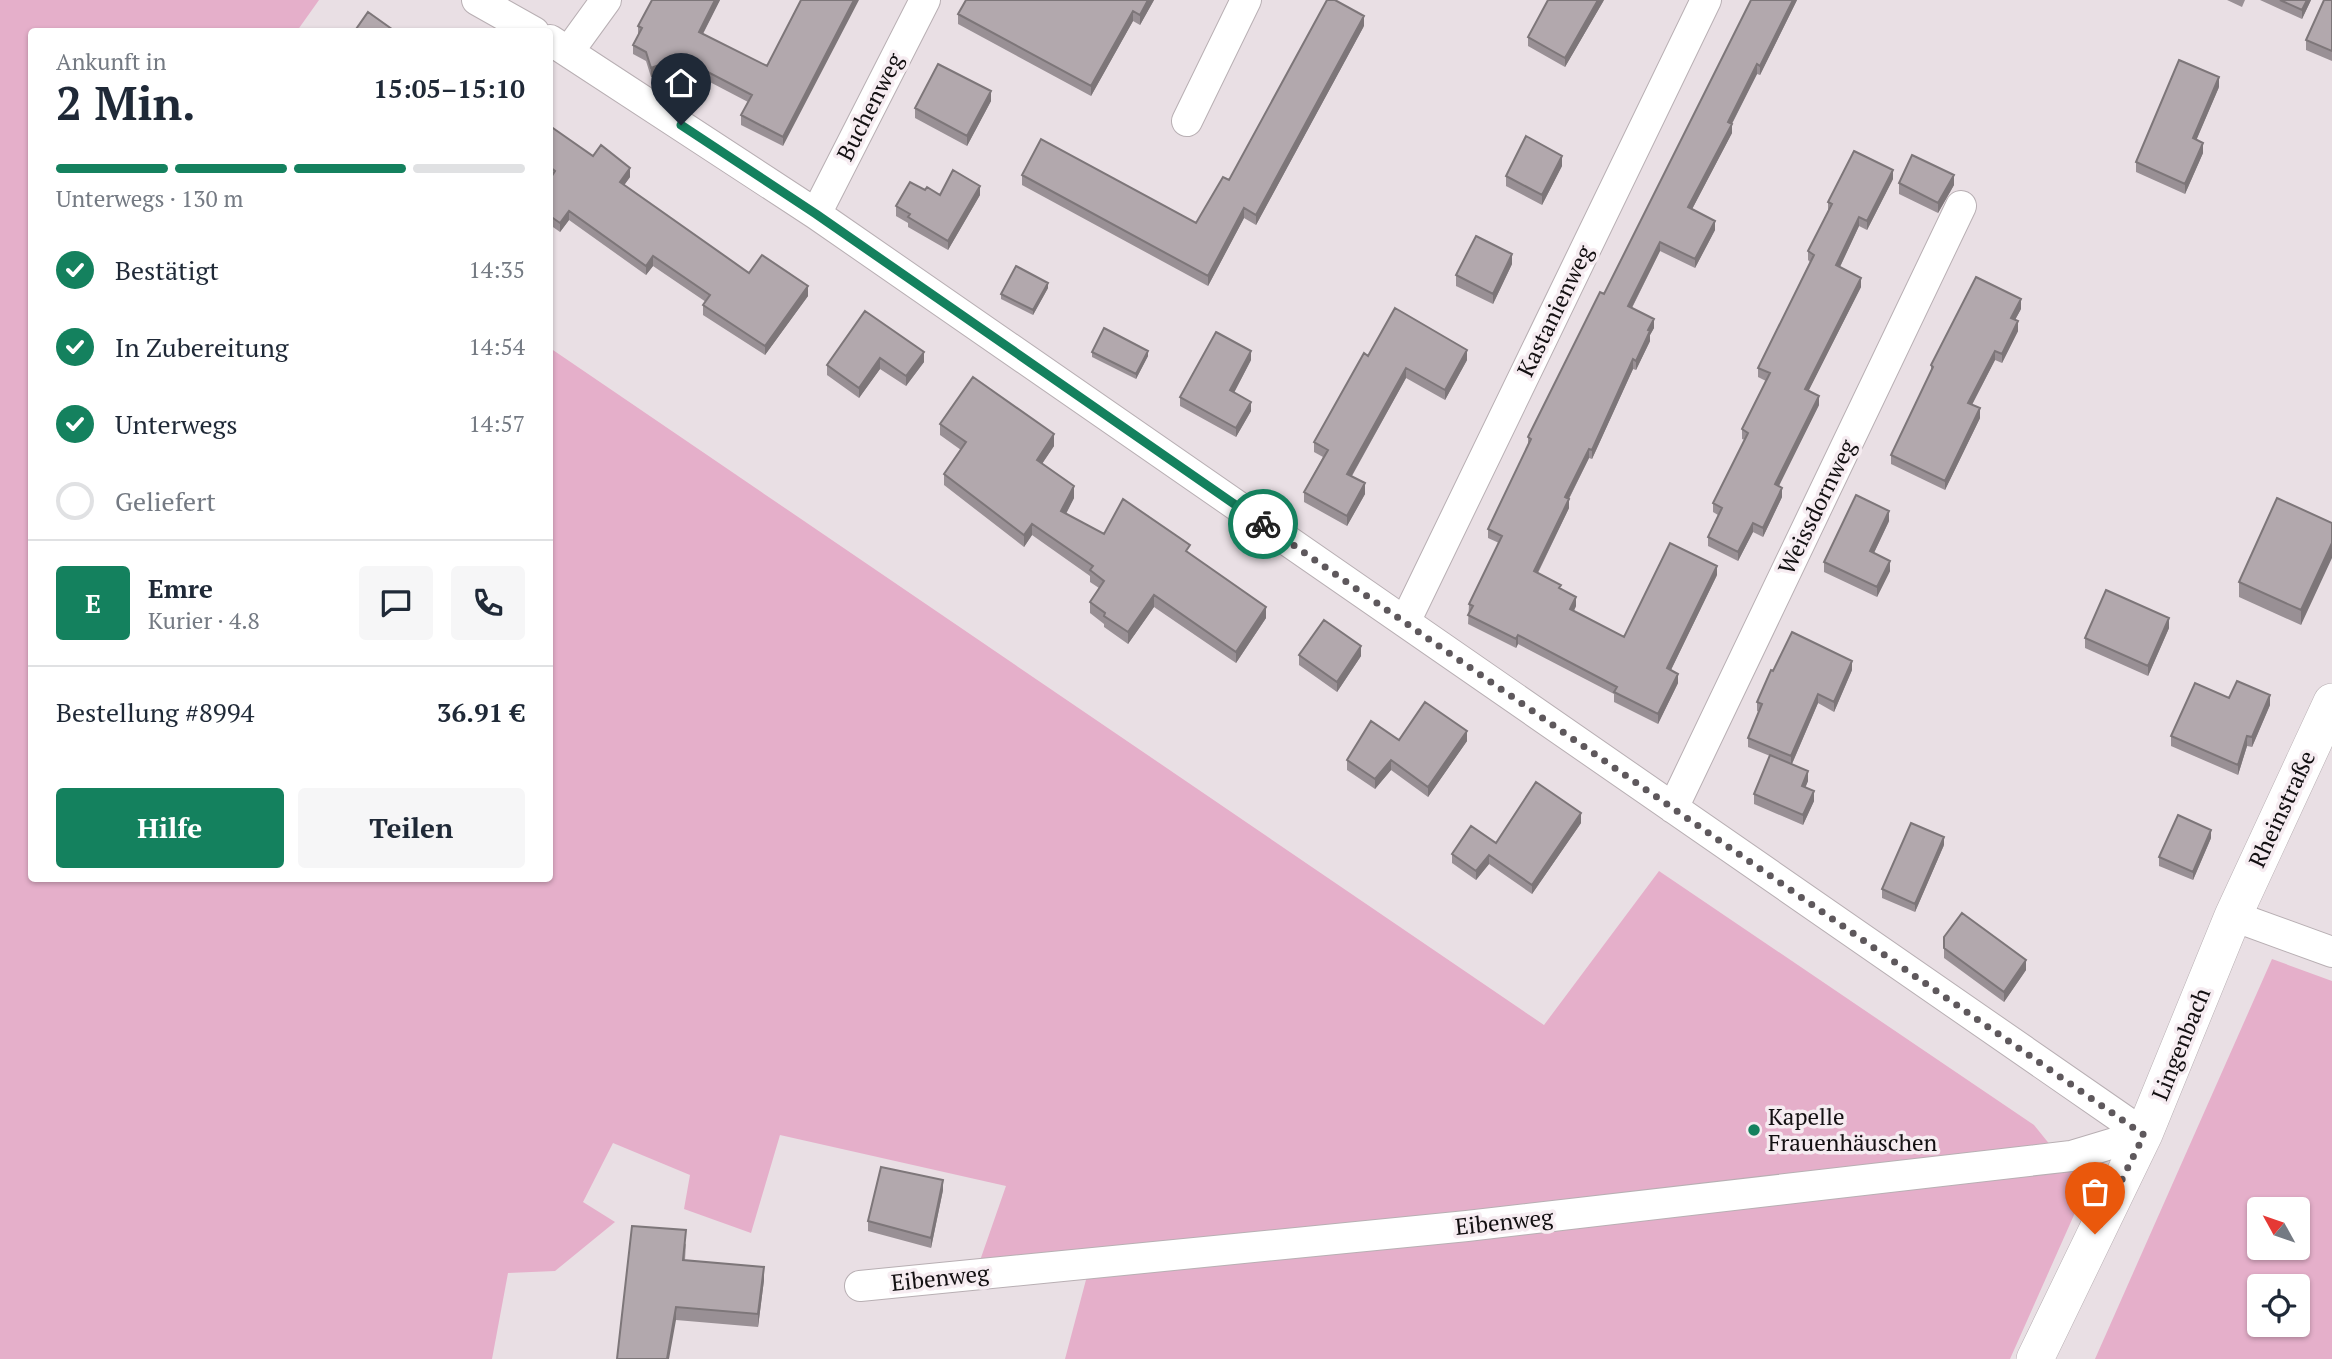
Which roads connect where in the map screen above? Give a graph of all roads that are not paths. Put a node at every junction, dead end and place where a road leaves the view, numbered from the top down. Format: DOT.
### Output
graph roads {
  1 [pos="477,0"];
  2 [pos="606,0"];
  3 [pos="925,0"];
  4 [pos="1246,0"];
  5 [pos="1706,0"];
  6 [pos="527,28"];
  7 [pos="559,45"];
  8 [pos="1187,121"];
  9 [pos="1961,206"];
  10 [pos="816,214"];
  11 [pos="1405,622"];
  12 [pos="2332,702"];
  13 [pos="1673,808"];
  14 [pos="2233,916"];
  15 [pos="2332,952"];
  16 [pos="2144,1135"];
  17 [pos="860,1286"];
  18 [pos="2035,1359"];
  1 -- 6 [label="street"];
  2 -- 7 [label="street"];
  3 -- 10 [label="street, Buchenweg"];
  4 -- 8 [label="street"];
  5 -- 11 [label="street, Kastanienweg"];
  7 -- 10 [label="street"];
  9 -- 13 [label="street, Weissdornweg"];
  10 -- 11 [label="street"];
  11 -- 13 [label="street"];
  12 -- 14 [label="street, Rheinstraße"];
  13 -- 16 [label="street"];
  14 -- 15 [label="street"];
  14 -- 16 [label="street, Lingenbach"];
  16 -- 17 [label="street, Eibenweg"];
  16 -- 18 [label="street, Lingenbach"];
}
